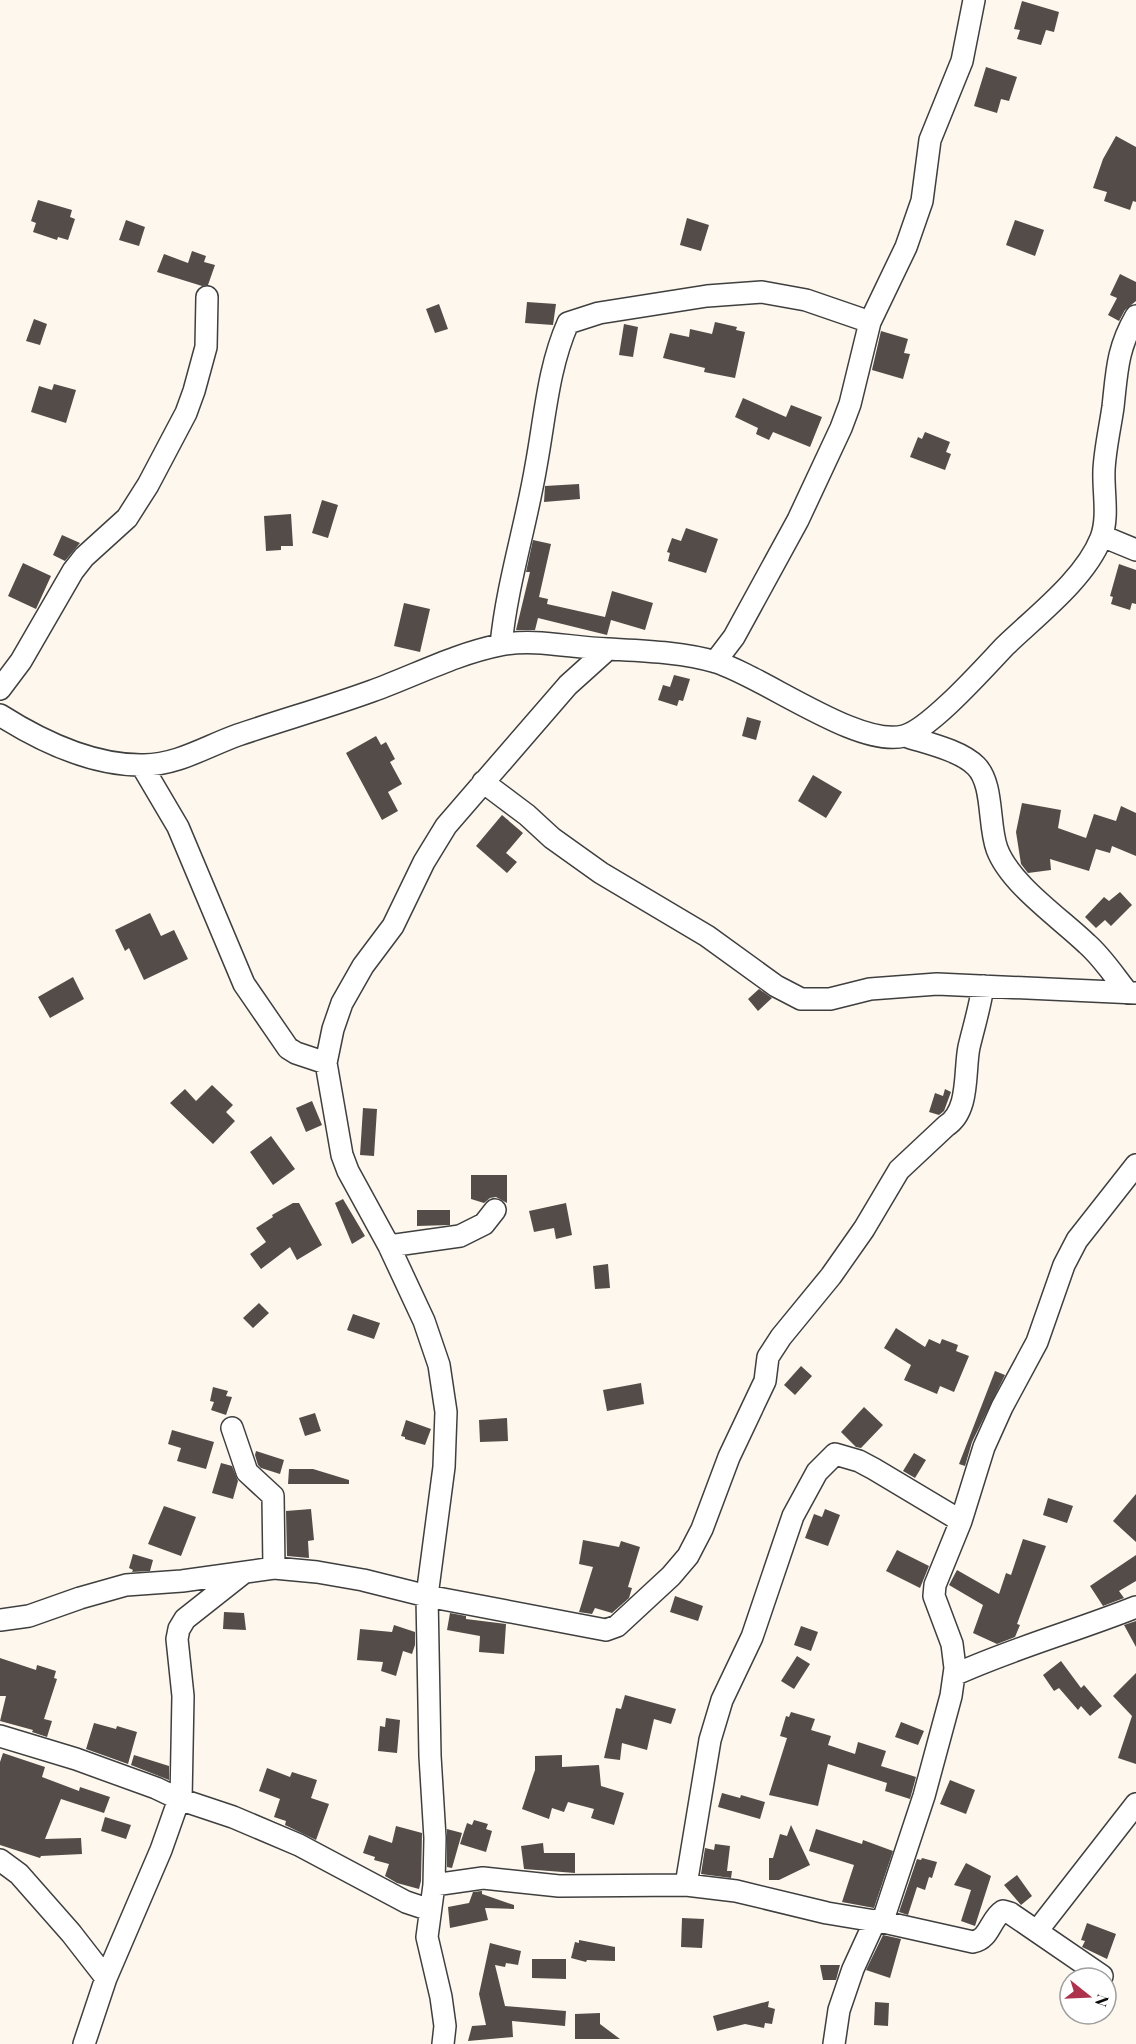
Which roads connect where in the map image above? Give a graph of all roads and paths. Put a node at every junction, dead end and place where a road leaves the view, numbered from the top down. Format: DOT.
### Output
graph roads {
  1 [pos="974,0"];
  2 [pos="207,297"];
  3 [pos="1136,316"];
  4 [pos="870,322"];
  5 [pos="1102,536"];
  6 [pos="1136,550"];
  7 [pos="501,645"];
  8 [pos="608,649"];
  9 [pos="715,662"];
  10 [pos="0,689"];
  11 [pos="0,715"];
  12 [pos="905,736"];
  13 [pos="142,766"];
  14 [pos="483,782"];
  15 [pos="983,986"];
  16 [pos="1132,993"];
  17 [pos="326,1063"];
  18 [pos="1136,1165"];
  19 [pos="495,1210"];
  20 [pos="389,1246"];
  21 [pos="232,1428"];
  22 [pos="961,1521"];
  23 [pos="274,1568"];
  24 [pos="242,1574"];
  25 [pos="427,1596"];
  26 [pos="1136,1607"];
  27 [pos="0,1620"];
  28 [pos="954,1675"];
  29 [pos="2,1741"];
  30 [pos="180,1799"];
  31 [pos="1136,1804"];
  32 [pos="0,1860"];
  33 [pos="434,1885"];
  34 [pos="686,1885"];
  35 [pos="430,1910"];
  36 [pos="877,1921"];
  37 [pos="1036,1930"];
  38 [pos="1088,1966"];
  39 [pos="106,1978"];
  40 [pos="87,2042"];
  41 [pos="443,2044"];
  42 [pos="834,2044"];
  1 -- 4 [label="street"];
  2 -- 10 [label="street"];
  3 -- 5 [label="street"];
  4 -- 7 [label="street"];
  4 -- 9 [label="street"];
  5 -- 6 [label="street"];
  5 -- 12 [label="street"];
  7 -- 8 [label="street"];
  7 -- 13 [label="street"];
  8 -- 9 [label="street"];
  8 -- 14 [label="street"];
  9 -- 12 [label="street"];
  11 -- 13 [label="street"];
  12 -- 16 [label="street"];
  13 -- 17 [label="street"];
  14 -- 15 [label="street"];
  14 -- 17 [label="street"];
  15 -- 16 [label="street"];
  15 -- 25 [label="street"];
  17 -- 20 [label="street"];
  18 -- 22 [label="street"];
  19 -- 20 [label="street"];
  20 -- 25 [label="street"];
  21 -- 23 [label="street"];
  22 -- 28 [label="street"];
  22 -- 34 [label="street"];
  23 -- 24 [label="street"];
  23 -- 25 [label="street"];
  24 -- 27 [label="street"];
  24 -- 30 [label="street"];
  25 -- 33 [label="street"];
  26 -- 28 [label="street"];
  28 -- 36 [label="street"];
  29 -- 30 [label="street"];
  30 -- 35 [label="street"];
  30 -- 39 [label="street"];
  31 -- 37 [label="street"];
  32 -- 39 [label="street"];
  33 -- 34 [label="street"];
  33 -- 35 [label="street"];
  34 -- 36 [label="street"];
  35 -- 41 [label="street"];
  36 -- 37 [label="street"];
  36 -- 42 [label="street"];
  37 -- 38 [label="street"];
  39 -- 40 [label="street"];
}
